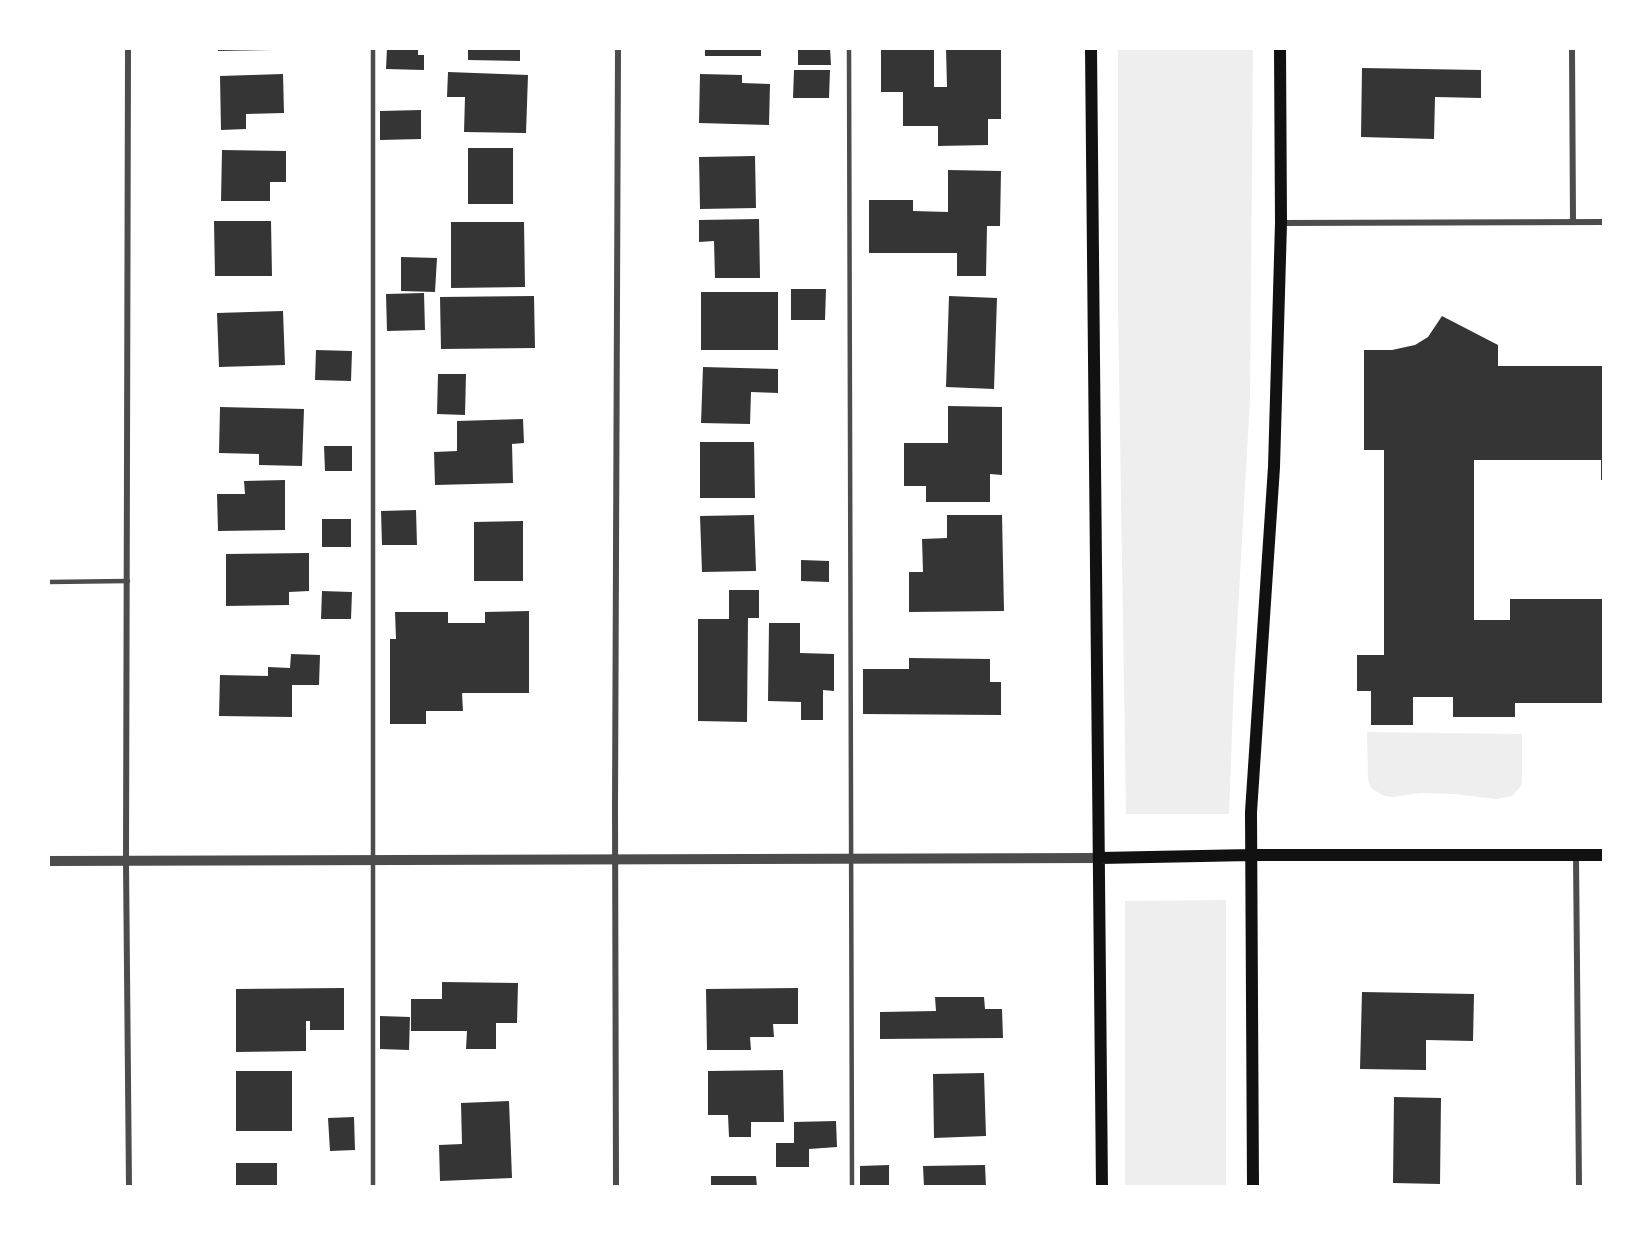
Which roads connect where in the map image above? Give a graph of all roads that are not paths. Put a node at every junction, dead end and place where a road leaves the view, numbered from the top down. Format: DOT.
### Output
graph roads {
  1 [pos="128,48"];
  2 [pos="373,48"];
  3 [pos="618,48"];
  4 [pos="849,48"];
  5 [pos="1091,48"];
  6 [pos="1280,48"];
  7 [pos="1572,48"];
  8 [pos="1573,222"];
  9 [pos="1604,222"];
  10 [pos="1281,223"];
  11 [pos="128,581"];
  12 [pos="48,582"];
  13 [pos="1251,855"];
  14 [pos="1576,855"];
  15 [pos="1604,855"];
  16 [pos="1100,858"];
  17 [pos="851,860"];
  18 [pos="48,861"];
  19 [pos="372,861"];
  20 [pos="615,861"];
  21 [pos="126,862"];
  22 [pos="129,1187"];
  23 [pos="373,1187"];
  24 [pos="616,1187"];
  25 [pos="852,1187"];
  26 [pos="1102,1187"];
  27 [pos="1253,1187"];
  28 [pos="1579,1187"];
  1 -- 11 [label="street"];
  2 -- 19 [label="lane"];
  3 -- 20 [label="street"];
  4 -- 17 [label="lane"];
  5 -- 16 [label="main road"];
  6 -- 10 [label="main road"];
  7 -- 8 [label="street"];
  8 -- 9 [label="street"];
  8 -- 10 [label="street"];
  10 -- 13 [label="main road"];
  11 -- 12 [label="lane"];
  11 -- 21 [label="street"];
  13 -- 14 [label="main road"];
  13 -- 16 [label="main road"];
  13 -- 27 [label="main road"];
  14 -- 15 [label="main road"];
  14 -- 28 [label="street"];
  16 -- 17 [label="street"];
  16 -- 26 [label="main road"];
  17 -- 20 [label="street"];
  17 -- 25 [label="lane"];
  18 -- 21 [label="street"];
  19 -- 20 [label="street"];
  19 -- 21 [label="street"];
  19 -- 23 [label="lane"];
  20 -- 24 [label="street"];
  21 -- 22 [label="street"];
}
